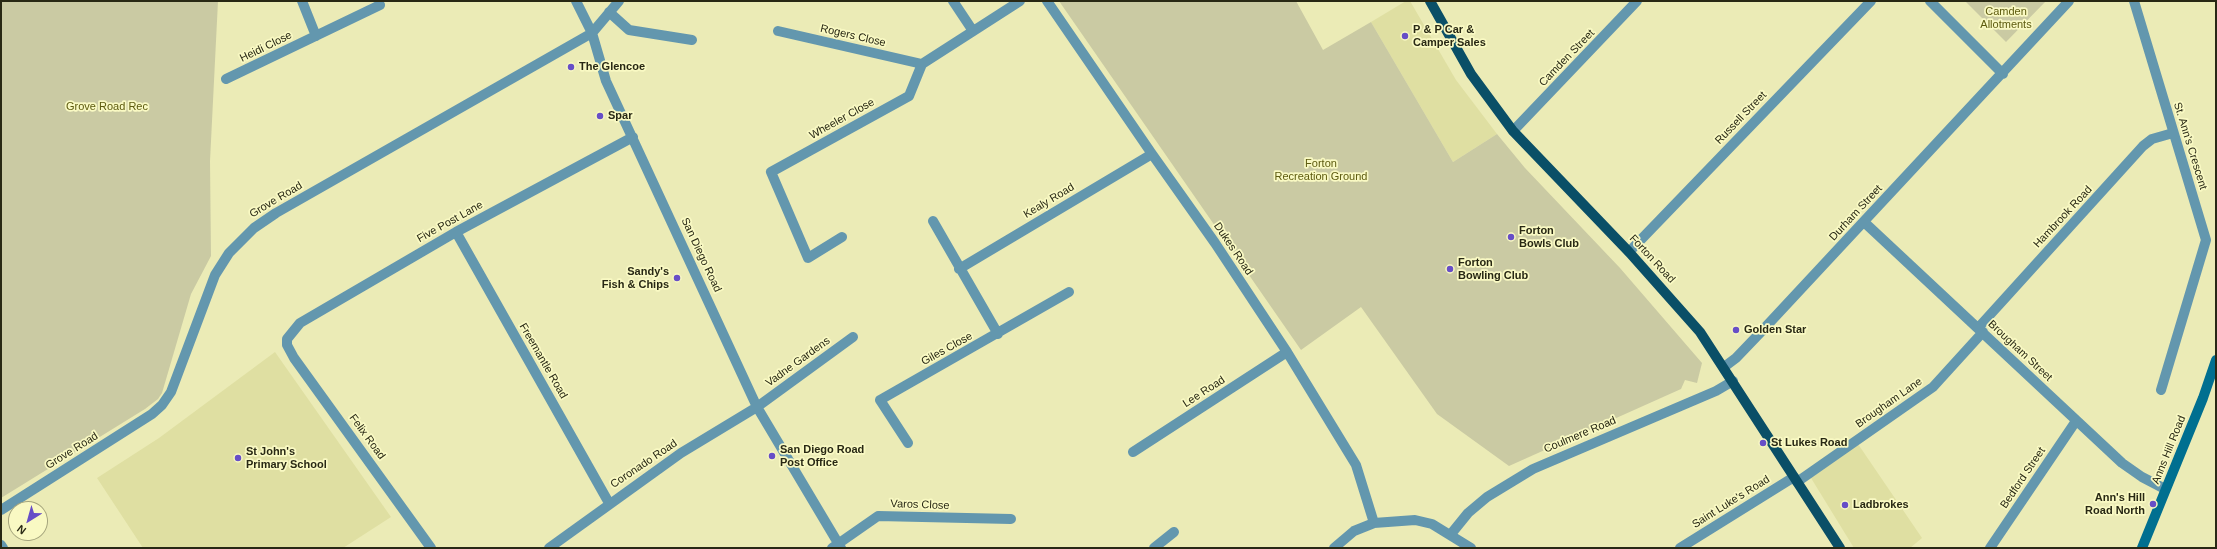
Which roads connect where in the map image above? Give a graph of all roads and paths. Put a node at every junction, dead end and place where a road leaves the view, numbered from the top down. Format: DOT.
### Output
graph roads {
  1 [pos="302,1"];
  2 [pos="576,1"];
  3 [pos="618,1"];
  4 [pos="954,1"];
  5 [pos="1020,1"];
  6 [pos="1047,1"];
  7 [pos="1430,1"];
  8 [pos="1637,1"];
  9 [pos="1871,1"];
  10 [pos="1930,1"];
  11 [pos="2069,1"];
  12 [pos="2134,1"];
  13 [pos="380,5"];
  14 [pos="609,12"];
  15 [pos="778,31"];
  16 [pos="973,31"];
  17 [pos="592,33"];
  18 [pos="316,36"];
  19 [pos="692,40"];
  20 [pos="922,64"];
  21 [pos="2003,74"];
  22 [pos="226,79"];
  23 [pos="1513,131"];
  24 [pos="2173,133"];
  25 [pos="633,137"];
  26 [pos="1152,154"];
  27 [pos="933,221"];
  28 [pos="1864,222"];
  29 [pos="456,232"];
  30 [pos="842,237"];
  31 [pos="1629,252"];
  32 [pos="959,268"];
  33 [pos="1069,292"];
  34 [pos="1980,330"];
  35 [pos="998,334"];
  36 [pos="853,337"];
  37 [pos="287,339"];
  38 [pos="1287,352"];
  39 [pos="2216,360"];
  40 [pos="1724,367"];
  41 [pos="1733,381"];
  42 [pos="2162,390"];
  43 [pos="757,407"];
  44 [pos="2076,421"];
  45 [pos="908,443"];
  46 [pos="1133,452"];
  47 [pos="1796,479"];
  48 [pos="2165,489"];
  49 [pos="609,503"];
  50 [pos="1,510"];
  51 [pos="1011,519"];
  52 [pos="1374,523"];
  53 [pos="1174,532"];
  54 [pos="1451,534"];
  55 [pos="1,545"];
  56 [pos="837,547"];
  57 [pos="3,548"];
  58 [pos="431,548"];
  59 [pos="548,548"];
  60 [pos="1154,548"];
  61 [pos="1334,548"];
  62 [pos="1471,548"];
  63 [pos="1680,548"];
  64 [pos="1840,548"];
  65 [pos="1990,548"];
  66 [pos="2142,548"];
  1 -- 18 [label="street"];
  2 -- 17 [label="street, San Diego Road"];
  3 -- 14 [label="street"];
  4 -- 16 [label="street"];
  5 -- 16 [label="street"];
  6 -- 26 [label="street, Dukes Road"];
  7 -- 23 [label="main road, Forton Road"];
  8 -- 23 [label="street, Camden Street"];
  9 -- 31 [label="street, Russell Street"];
  10 -- 21 [label="street"];
  11 -- 21 [label="street"];
  12 -- 24 [label="street, St. Ann's Crescent"];
  13 -- 18 [label="street, Heidi Close"];
  14 -- 17 [label="street"];
  14 -- 19 [label="street"];
  15 -- 20 [label="street, Rogers Close"];
  16 -- 20 [label="street"];
  17 -- 25 [label="street, San Diego Road"];
  17 -- 50 [label="street, Grove Road"];
  18 -- 22 [label="street, Heidi Close"];
  20 -- 30 [label="street, Wheeler Close"];
  21 -- 28 [label="street, Durham Street"];
  23 -- 31 [label="main road, Forton Road"];
  24 -- 34 [label="street, Hambrook Road"];
  24 -- 42 [label="street, St. Ann's Crescent"];
  25 -- 29 [label="street, Five Post Lane"];
  25 -- 43 [label="street, San Diego Road"];
  26 -- 32 [label="street, Kealy Road"];
  26 -- 38 [label="street, Dukes Road"];
  27 -- 32 [label="street"];
  28 -- 34 [label="street, Brougham Street"];
  28 -- 40 [label="street, Durham Street"];
  29 -- 37 [label="street, Five Post Lane"];
  29 -- 49 [label="street, Freemantle Road"];
  31 -- 40 [label="main road, Forton Road"];
  32 -- 35 [label="street"];
  33 -- 35 [label="street, Giles Close"];
  34 -- 44 [label="street, Brougham Street"];
  34 -- 47 [label="street, Brougham Lane"];
  35 -- 45 [label="street, Giles Close"];
  36 -- 43 [label="street, Vadne Gardens"];
  37 -- 58 [label="street, Felix Road"];
  38 -- 46 [label="street, Lee Road"];
  38 -- 52 [label="street, Dukes Road"];
  39 -- 48 [label="street, Anns Hill Road"];
  40 -- 41 [label="main road, Forton Road"];
  41 -- 47 [label="main road, Forton Road"];
  41 -- 54 [label="street, Coulmere Road"];
  43 -- 49 [label="street, Coronado Road"];
  43 -- 56 [label="street, San Diego Road"];
  44 -- 48 [label="street, Brougham Street"];
  44 -- 65 [label="street, Bedford Street"];
  47 -- 63 [label="street, Saint Luke's Road"];
  47 -- 64 [label="main road, Forton Road"];
  48 -- 66 [label="street, Anns Hill Road"];
  49 -- 59 [label="street, Coronado Road"];
  51 -- 56 [label="street, Varos Close"];
  52 -- 54 [label="street"];
  52 -- 61 [label="street"];
  53 -- 60 [label="street"];
  54 -- 62 [label="street"];
  55 -- 57 [label="street"];
}
